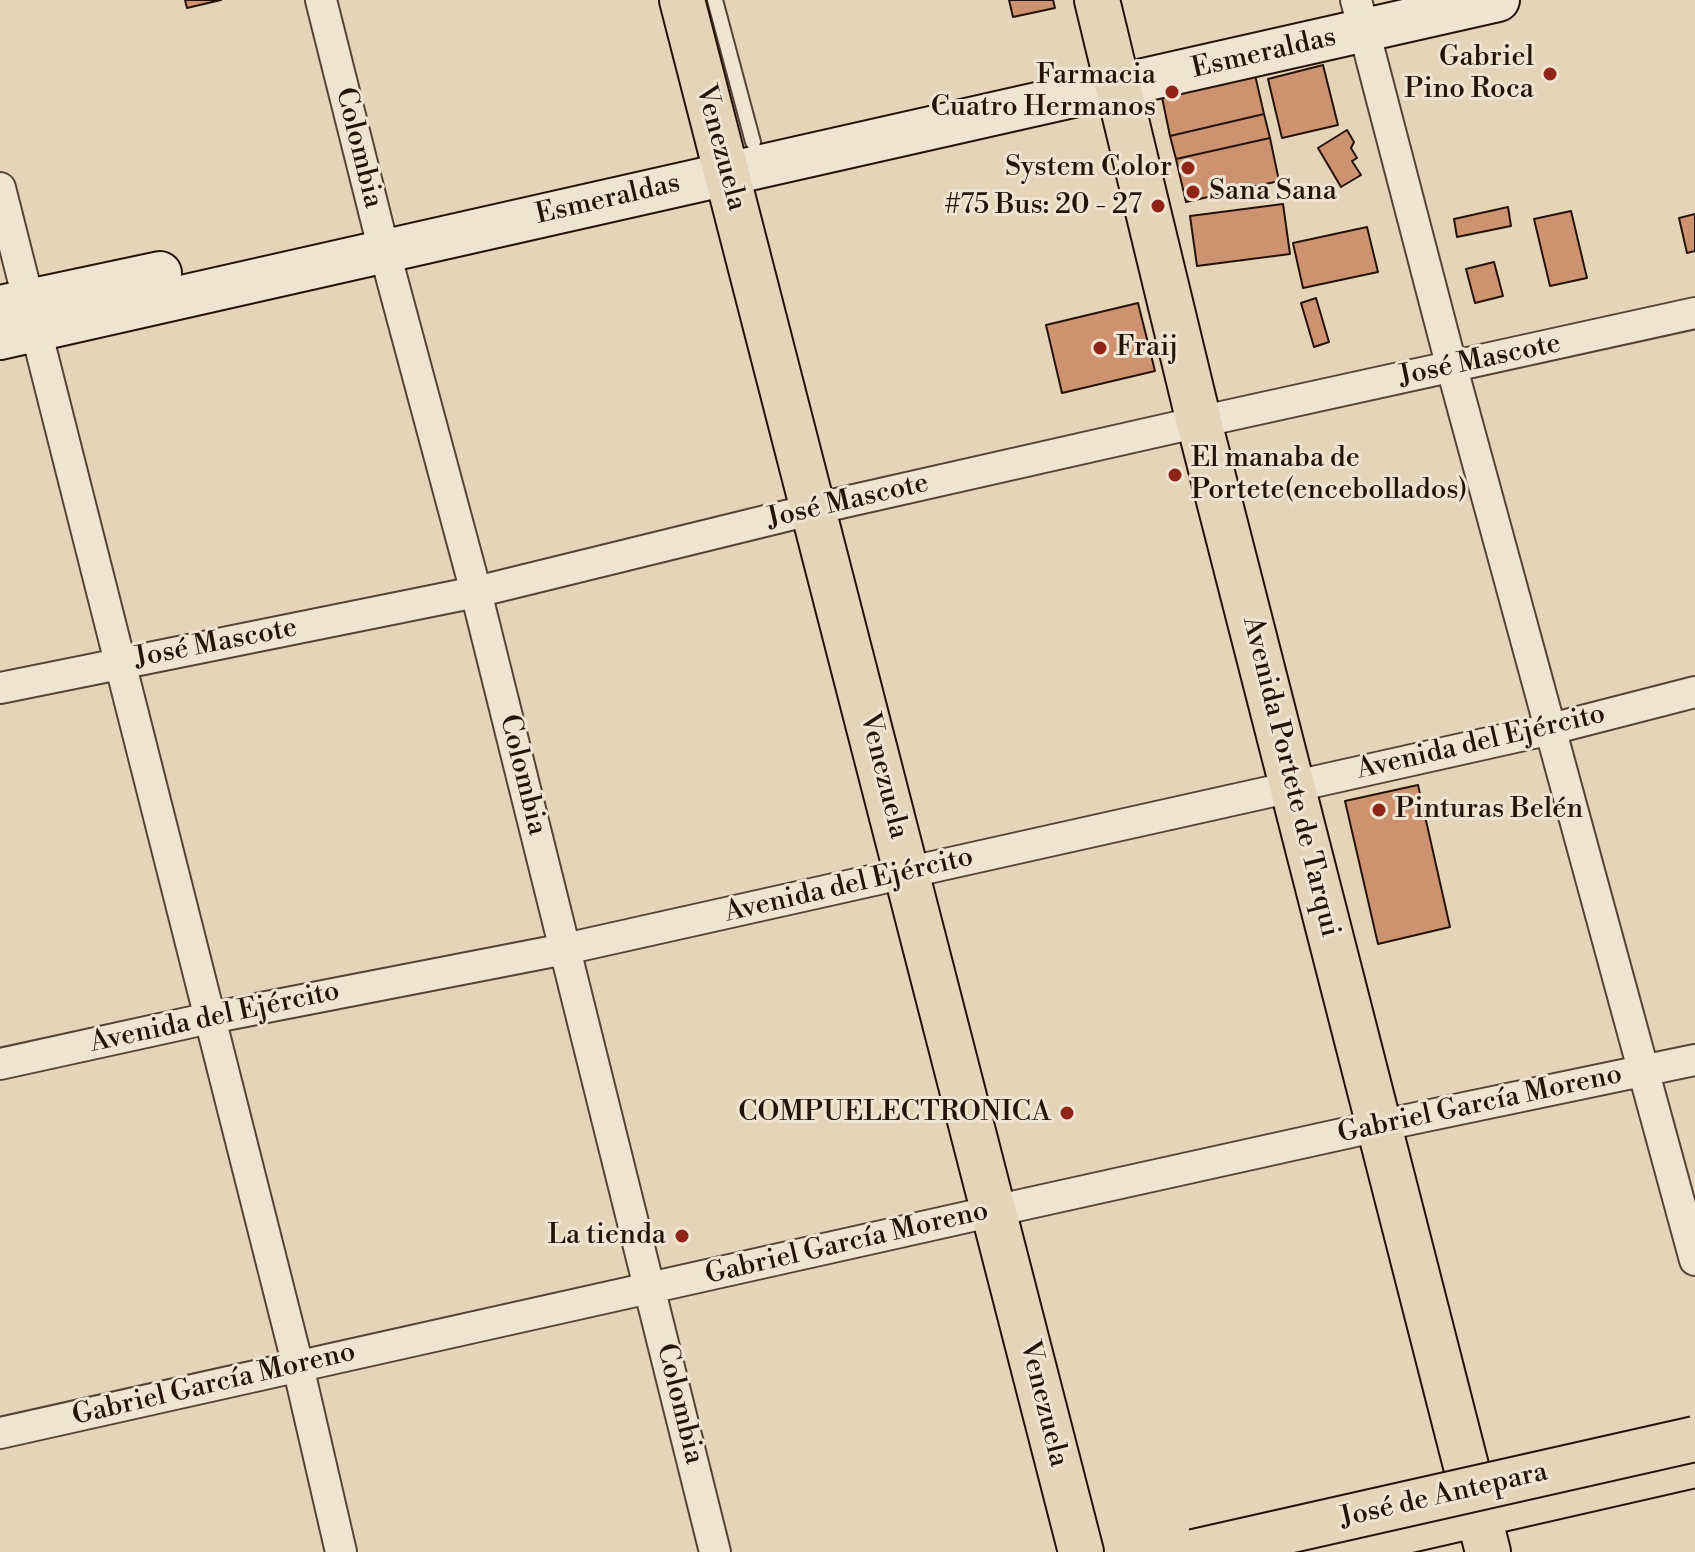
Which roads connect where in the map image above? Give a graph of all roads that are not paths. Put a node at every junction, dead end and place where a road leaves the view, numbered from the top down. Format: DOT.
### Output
graph roads {
  1 [pos="321,0"];
  2 [pos="682,0"];
  3 [pos="715,0"];
  4 [pos="1097,0"];
  5 [pos="1399,0"];
  6 [pos="1498,0"];
  7 [pos="1360,14"];
  8 [pos="1116,76"];
  9 [pos="734,156"];
  10 [pos="0,188"];
  11 [pos="382,239"];
  12 [pos="1695,313"];
  13 [pos="16,319"];
  14 [pos="1452,368"];
  15 [pos="1199,422"];
  16 [pos="814,509"];
  17 [pos="476,592"];
  18 [pos="121,663"];
  19 [pos="0,688"];
  20 [pos="1695,692"];
  21 [pos="1551,729"];
  22 [pos="1292,787"];
  23 [pos="908,873"];
  24 [pos="565,949"];
  25 [pos="210,1018"];
  26 [pos="1695,1060"];
  27 [pos="0,1064"];
  28 [pos="1644,1070"];
  29 [pos="1378,1126"];
  30 [pos="994,1211"];
  31 [pos="1695,1260"];
  32 [pos="651,1289"];
  33 [pos="298,1366"];
  34 [pos="0,1433"];
  35 [pos="1695,1439"];
  36 [pos="1695,1465"];
  37 [pos="1484,1534"];
  38 [pos="341,1552"];
  39 [pos="715,1552"];
  40 [pos="1081,1552"];
  41 [pos="1194,1552"];
  42 [pos="1313,1552"];
  1 -- 11 [label="street, Colombia"];
  2 -- 9 [label="main road, Venezuela"];
  3 -- 9 [label="lane, Venezuela"];
  4 -- 8 [label="main road, Avenida Portete de Tarqui"];
  5 -- 7 [label="main road, Esmeraldas"];
  6 -- 7 [label="main road, Esmeraldas"];
  7 -- 8 [label="main road, Esmeraldas"];
  7 -- 14 [label="street"];
  8 -- 9 [label="main road, Esmeraldas"];
  8 -- 15 [label="main road, Avenida Portete de Tarqui"];
  9 -- 11 [label="main road, Esmeraldas"];
  9 -- 16 [label="main road, Venezuela"];
  10 -- 13 [label="street"];
  11 -- 13 [label="main road, Esmeraldas"];
  11 -- 17 [label="street, Colombia"];
  12 -- 14 [label="street, José Mascote"];
  13 -- 18 [label="street"];
  14 -- 15 [label="street, José Mascote"];
  14 -- 21 [label="street"];
  15 -- 16 [label="street, José Mascote"];
  15 -- 22 [label="main road, Avenida Portete de Tarqui"];
  16 -- 17 [label="street, José Mascote"];
  16 -- 23 [label="main road, Venezuela"];
  17 -- 18 [label="street, José Mascote"];
  17 -- 24 [label="street, Colombia"];
  18 -- 19 [label="street, José Mascote"];
  18 -- 25 [label="street"];
  20 -- 21 [label="street, Avenida del Ejército"];
  21 -- 22 [label="street, Avenida del Ejército"];
  21 -- 28 [label="street"];
  22 -- 23 [label="street, Avenida del Ejército"];
  22 -- 29 [label="main road, Avenida Portete de Tarqui"];
  23 -- 24 [label="street, Avenida del Ejército"];
  23 -- 30 [label="main road, Venezuela"];
  24 -- 25 [label="street, Avenida del Ejército"];
  24 -- 32 [label="street, Colombia"];
  25 -- 27 [label="street, Avenida del Ejército"];
  25 -- 33 [label="street"];
  26 -- 28 [label="street, Gabriel García Moreno"];
  28 -- 29 [label="street, Gabriel García Moreno"];
  28 -- 31 [label="street"];
  29 -- 30 [label="street, Gabriel García Moreno"];
  29 -- 37 [label="main road, Avenida Portete de Tarqui"];
  30 -- 32 [label="street, Gabriel García Moreno"];
  30 -- 40 [label="main road, Venezuela"];
  32 -- 33 [label="street, Gabriel García Moreno"];
  32 -- 39 [label="street, Colombia"];
  33 -- 34 [label="street, Gabriel García Moreno"];
  33 -- 38 [label="street"];
  35 -- 41 [label="main road, José de Antepara, bridge"];
  36 -- 37 [label="main road, José de Antepara"];
  37 -- 42 [label="main road, José de Antepara"];
}
